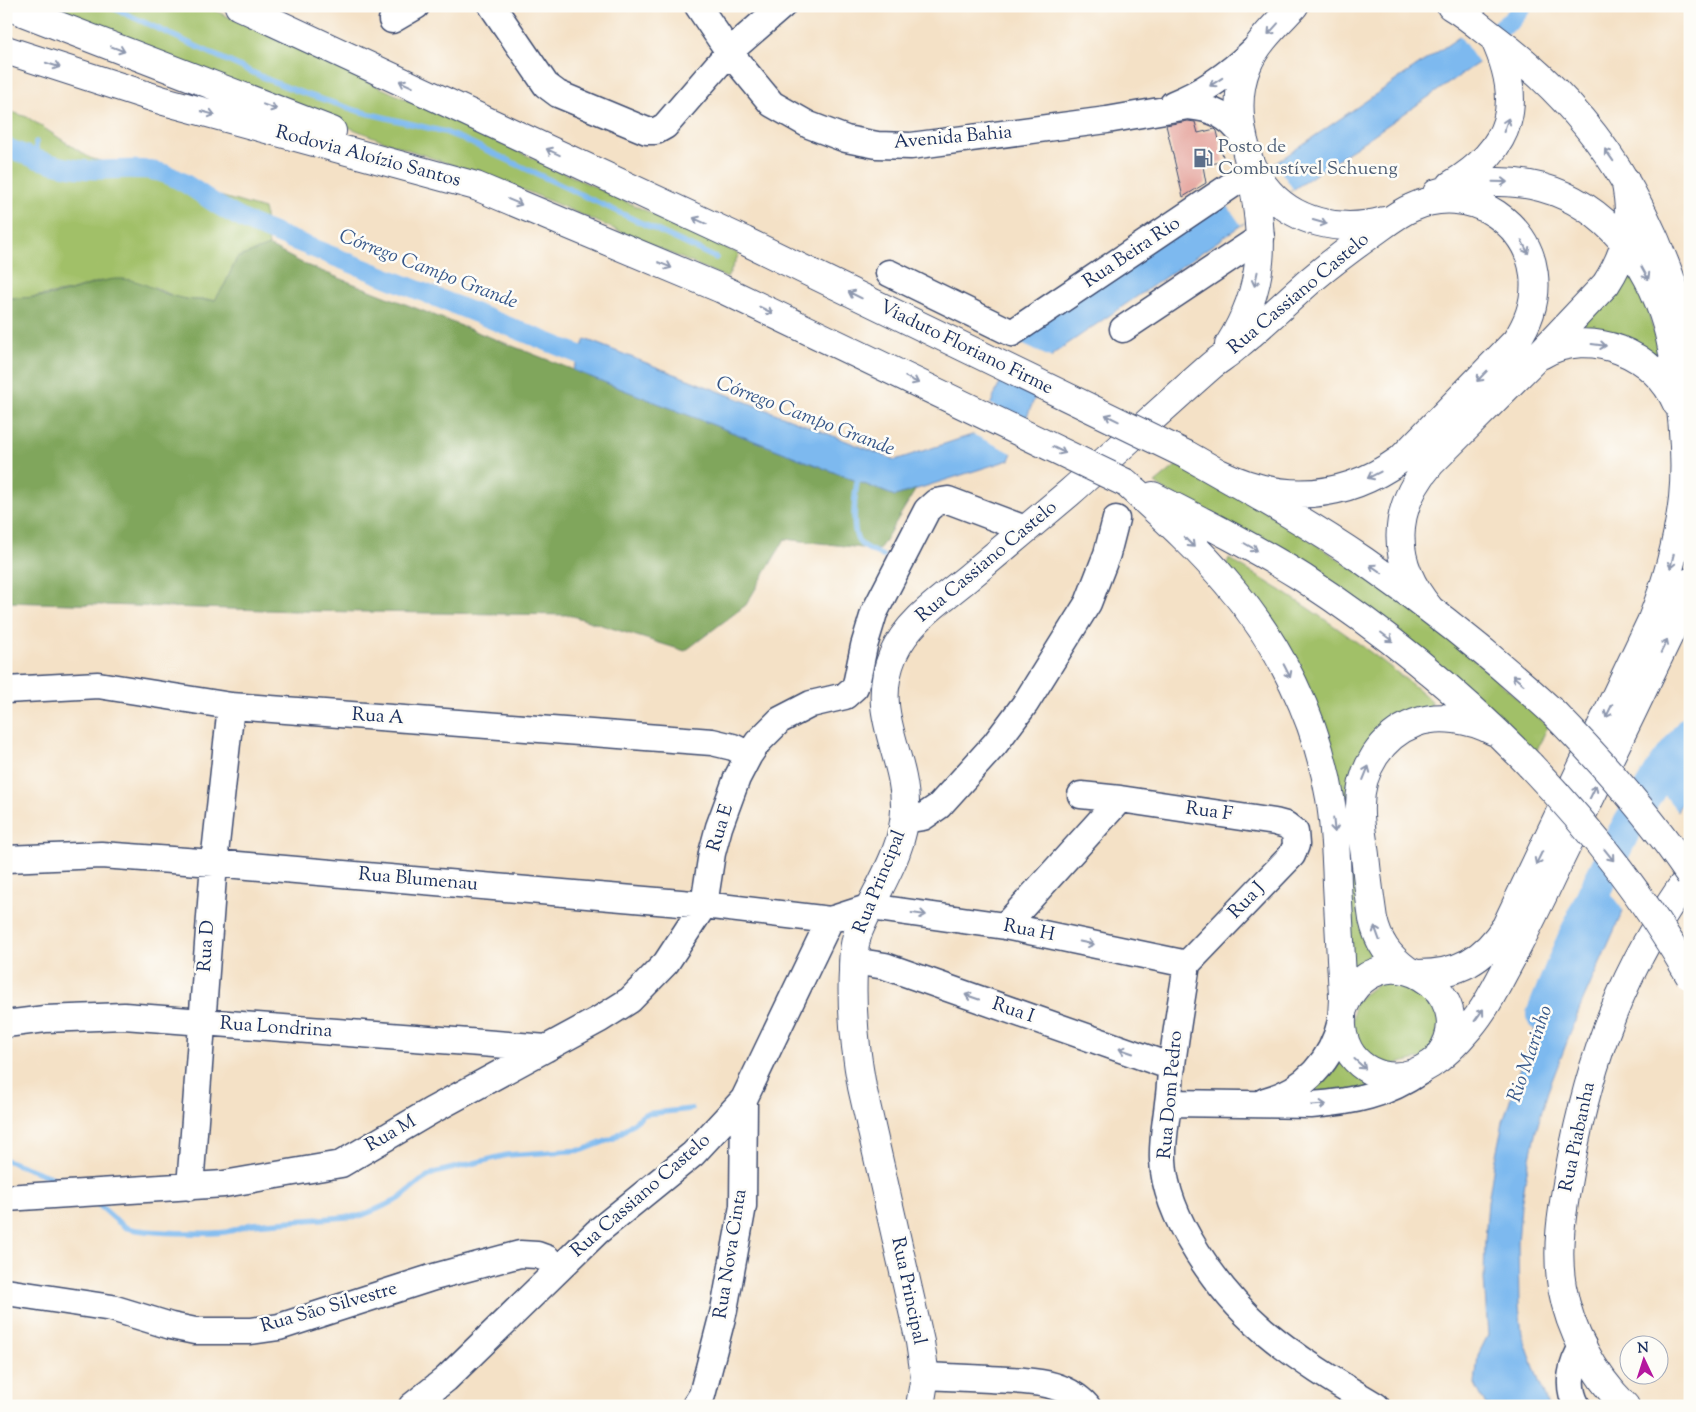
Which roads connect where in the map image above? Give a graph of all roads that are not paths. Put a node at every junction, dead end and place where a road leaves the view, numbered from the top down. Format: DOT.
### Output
graph roads {
  1 [pos="7,6"];
  2 [pos="239,6"];
  3 [pos="416,6"];
  4 [pos="492,6"];
  5 [pos="698,6"];
  6 [pos="782,6"];
  7 [pos="1294,6"];
  8 [pos="1462,13"];
  9 [pos="392,20"];
  10 [pos="1501,47"];
  11 [pos="6,50"];
  12 [pos="1253,51"];
  13 [pos="729,52"];
  14 [pos="1144,113"];
  15 [pos="1243,136"];
  16 [pos="1253,173"];
  17 [pos="1625,180"];
  18 [pos="476,186"];
  19 [pos="1435,193"];
  20 [pos="1409,209"];
  21 [pos="1266,217"];
  22 [pos="1625,243"];
  23 [pos="889,273"];
  24 [pos="1123,329"];
  25 [pos="1690,343"];
  26 [pos="1536,358"];
  27 [pos="1215,363"];
  28 [pos="1683,426"];
  29 [pos="1219,473"];
  30 [pos="1138,490"];
  31 [pos="1116,519"];
  32 [pos="1026,529"];
  33 [pos="1690,582"];
  34 [pos="1430,609"];
  35 [pos="6,690"];
  36 [pos="231,706"];
  37 [pos="1502,737"];
  38 [pos="749,755"];
  39 [pos="1081,795"];
  40 [pos="1120,799"];
  41 [pos="904,820"];
  42 [pos="1295,832"];
  43 [pos="6,859"];
  44 [pos="214,862"];
  45 [pos="1690,875"];
  46 [pos="704,905"];
  47 [pos="870,907"];
  48 [pos="830,920"];
  49 [pos="1005,926"];
  50 [pos="853,961"];
  51 [pos="1187,964"];
  52 [pos="1412,972"];
  53 [pos="1690,976"];
  54 [pos="1342,1015"];
  55 [pos="202,1022"];
  56 [pos="6,1024"];
  57 [pos="547,1048"];
  58 [pos="1428,1066"];
  59 [pos="1172,1067"];
  60 [pos="744,1099"];
  61 [pos="1168,1103"];
  62 [pos="1253,1103"];
  63 [pos="190,1187"];
  64 [pos="6,1198"];
  65 [pos="556,1271"];
  66 [pos="6,1292"];
  67 [pos="1582,1346"];
  68 [pos="924,1376"];
  69 [pos="412,1406"];
  70 [pos="695,1406"];
  71 [pos="920,1406"];
  72 [pos="1087,1406"];
  73 [pos="1376,1406"];
  74 [pos="1577,1406"];
  75 [pos="1625,1406"];
  1 -- 18 [label="main road, one-way"];
  29 -- 2 [label="main road, Viaduto Floriano Firme, one-way, bridge"];
  3 -- 9 [label="street"];
  4 -- 13 [label="street"];
  5 -- 13 [label="street, Avenida Bahia"];
  6 -- 13 [label="street"];
  7 -- 12 [label="main road, one-way"];
  8 -- 10 [label="main road"];
  17 -- 10 [label="main road, one-way"];
  19 -- 10 [label="main road, one-way"];
  11 -- 18 [label="main road, Rodovia Aloízio Santos, one-way"];
  12 -- 14 [label="street, Avenida Bahia, one-way"];
  12 -- 15 [label="main road, Rua Cassiano Castelo"];
  13 -- 14 [label="street, Avenida Bahia"];
  14 -- 15 [label="street, Avenida Bahia"];
  15 -- 16 [label="main road, Rua Cassiano Castelo"];
  16 -- 21 [label="main road, Rua Cassiano Castelo"];
  16 -- 23 [label="street, Rua Beira Rio"];
  17 -- 22 [label="main road"];
  17 -- 25 [label="main road"];
  18 -- 30 [label="main road, Rodovia Aloízio Santos, one-way, bridge"];
  19 -- 20 [label="main road"];
  19 -- 22 [label="main road, one-way"];
  21 -- 20 [label="main road, one-way"];
  20 -- 27 [label="main road, Rua Cassiano Castelo"];
  20 -- 29 [label="main road, one-way"];
  21 -- 24 [label="street"];
  21 -- 27 [label="main road, Rua Cassiano Castelo, one-way"];
  22 -- 26 [label="main road"];
  22 -- 28 [label="main road, one-way"];
  26 -- 28 [label="main road, one-way"];
  26 -- 34 [label="main road"];
  27 -- 32 [label="main road, Rua Cassiano Castelo"];
  28 -- 52 [label="main road, one-way"];
  34 -- 29 [label="main road, one-way"];
  30 -- 37 [label="main road, one-way"];
  30 -- 54 [label="main road, one-way"];
  31 -- 41 [label="street, Rua Principal"];
  32 -- 38 [label="street, Rua E"];
  32 -- 41 [label="main road, Rua Cassiano Castelo"];
  58 -- 33 [label="main road, one-way"];
  45 -- 34 [label="main road, one-way, bridge"];
  35 -- 36 [label="street, Rua A"];
  36 -- 38 [label="street, Rua A"];
  36 -- 44 [label="street, Rua D"];
  52 -- 37 [label="main road, one-way"];
  37 -- 53 [label="main road, one-way, bridge"];
  38 -- 46 [label="street, Rua E"];
  39 -- 40 [label="street, Rua F"];
  40 -- 42 [label="street, Rua F"];
  40 -- 49 [label="street"];
  41 -- 47 [label="main road, Rua Principal"];
  42 -- 51 [label="street, Rua J"];
  43 -- 44 [label="street, Rua Blumenau"];
  44 -- 46 [label="street, Rua Blumenau"];
  44 -- 55 [label="street, Rua D"];
  45 -- 67 [label="main road, Rua Piabanha"];
  46 -- 48 [label="street, Rua Blumenau"];
  46 -- 57 [label="street, Rua M"];
  47 -- 48 [label="street"];
  47 -- 49 [label="street, Rua H, one-way"];
  47 -- 50 [label="main road, Rua Principal"];
  48 -- 60 [label="street, Rua Cassiano Castelo"];
  49 -- 51 [label="street, Rua H, one-way"];
  59 -- 50 [label="street, Rua I, one-way"];
  50 -- 68 [label="main road, Rua Principal"];
  51 -- 59 [label="street, Rua Dom Pedro"];
  52 -- 54 [label="main road"];
  52 -- 58 [label="main road"];
  54 -- 58 [label="main road, one-way"];
  54 -- 62 [label="street"];
  55 -- 56 [label="street, Rua Londrina"];
  55 -- 57 [label="street, Rua Londrina"];
  55 -- 63 [label="street, Rua D"];
  57 -- 63 [label="street, Rua M"];
  62 -- 58 [label="street, one-way"];
  59 -- 61 [label="street, Rua Dom Pedro"];
  60 -- 65 [label="street, Rua Cassiano Castelo"];
  60 -- 70 [label="street, Rua Nova Cinta"];
  61 -- 62 [label="street"];
  61 -- 73 [label="street, Rua Dom Pedro"];
  63 -- 64 [label="street, Rua M"];
  65 -- 66 [label="street, Rua São Silvestre"];
  65 -- 69 [label="street, Rua Cassiano Castelo"];
  67 -- 74 [label="street"];
  67 -- 75 [label="main road, Rua Piabanha"];
  68 -- 71 [label="main road, Rua Principal"];
  68 -- 72 [label="street"];
}
